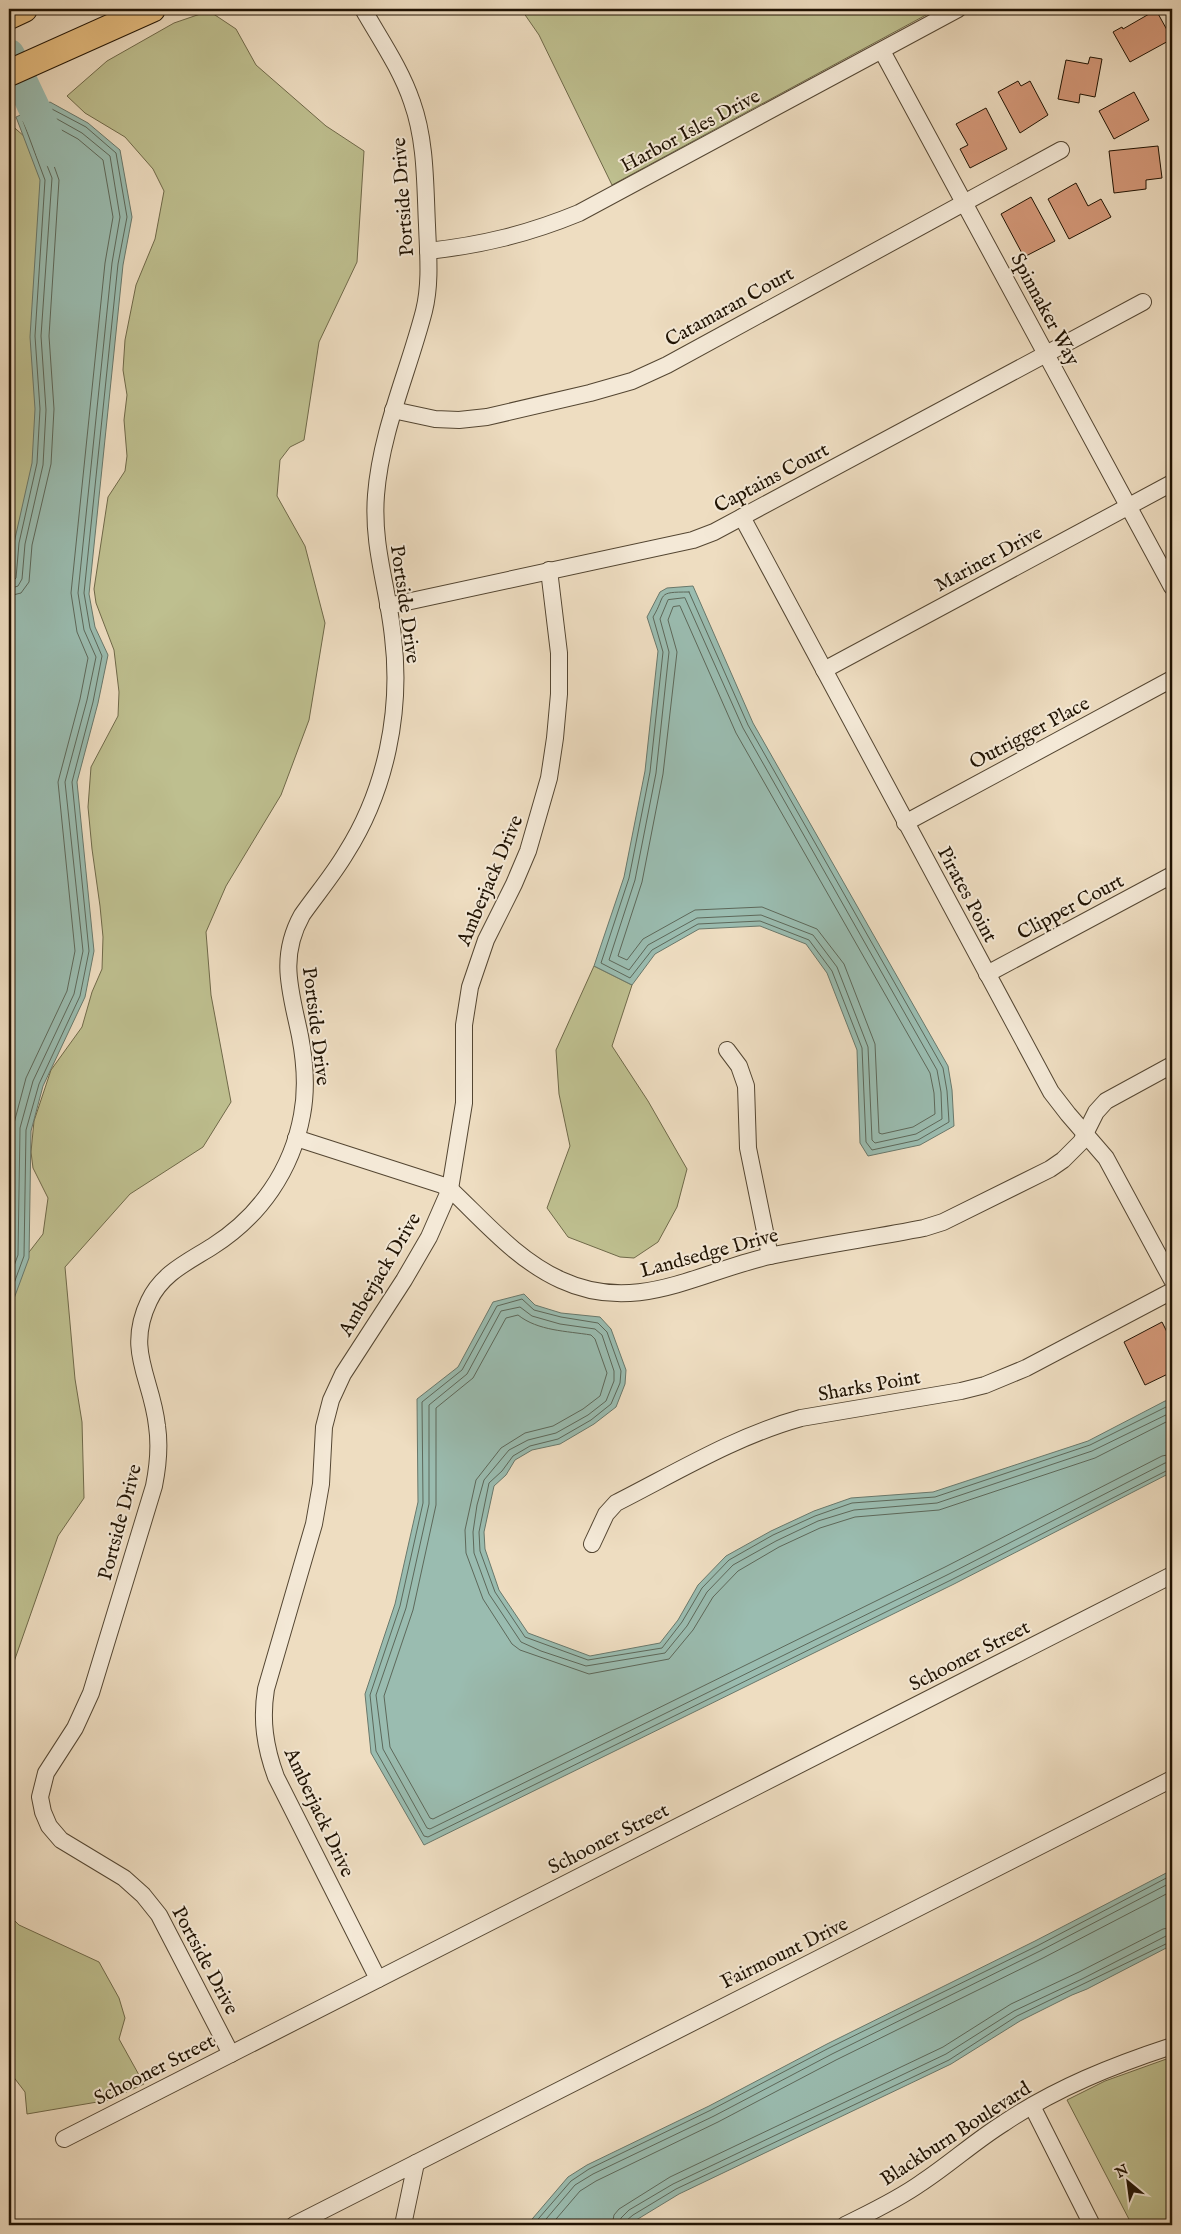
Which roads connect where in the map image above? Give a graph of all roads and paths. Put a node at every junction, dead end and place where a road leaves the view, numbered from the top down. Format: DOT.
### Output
graph roads {
  1 [pos="24,9"];
  2 [pos="152,9"];
  3 [pos="363,9"];
  4 [pos="958,9"];
  5 [pos="9,16"];
  6 [pos="882,51"];
  7 [pos="9,73"];
  8 [pos="1061,150"];
  9 [pos="964,202"];
  10 [pos="428,252"];
  11 [pos="1143,302"];
  12 [pos="1046,354"];
  13 [pos="393,410"];
  14 [pos="1172,483"];
  15 [pos="1129,506"];
  16 [pos="742,517"];
  17 [pos="549,570"];
  18 [pos="1172,587"];
  19 [pos="388,606"];
  20 [pos="824,670"];
  21 [pos="1172,679"];
  22 [pos="905,823"];
  23 [pos="1172,875"];
  24 [pos="987,974"];
  25 [pos="726,1050"];
  26 [pos="1172,1065"];
  27 [pos="1086,1133"];
  28 [pos="296,1138"];
  29 [pos="450,1189"];
  30 [pos="770,1256"];
  31 [pos="1172,1280"];
  32 [pos="1172,1291"];
  33 [pos="592,1544"];
  34 [pos="1172,1575"];
  35 [pos="1172,1779"];
  36 [pos="378,1979"];
  37 [pos="1172,2046"];
  38 [pos="231,2054"];
  39 [pos="1032,2106"];
  40 [pos="64,2140"];
  41 [pos="416,2163"];
  42 [pos="294,2225"];
  43 [pos="402,2225"];
  44 [pos="845,2225"];
  45 [pos="1092,2225"];
  1 -- 5 [label="main road"];
  2 -- 7 [label="main road"];
  3 -- 10 [label="street, Portside Drive"];
  4 -- 6 [label="street, Harbor Isles Drive"];
  6 -- 9 [label="street, Spinnaker Way"];
  6 -- 10 [label="street, Harbor Isles Drive"];
  8 -- 9 [label="street, Catamaran Court"];
  9 -- 12 [label="street, Spinnaker Way"];
  9 -- 13 [label="street, Catamaran Court"];
  10 -- 13 [label="street, Portside Drive"];
  11 -- 12 [label="street, Captains Court"];
  12 -- 15 [label="street, Spinnaker Way"];
  12 -- 16 [label="street, Captains Court"];
  13 -- 19 [label="street, Portside Drive"];
  14 -- 15 [label="street, Mariner Drive"];
  15 -- 18 [label="street, Spinnaker Way"];
  15 -- 20 [label="street, Mariner Drive"];
  16 -- 17 [label="street, Captains Court"];
  16 -- 20 [label="street, Pirates Point"];
  17 -- 19 [label="street, Captains Court"];
  17 -- 29 [label="street, Amberjack Drive"];
  19 -- 28 [label="street, Portside Drive"];
  20 -- 22 [label="street, Pirates Point"];
  21 -- 22 [label="street, Outrigger Place"];
  22 -- 24 [label="street, Pirates Point"];
  23 -- 24 [label="street, Clipper Court"];
  24 -- 27 [label="street, Pirates Point"];
  25 -- 30 [label="street"];
  26 -- 27 [label="street, Landsedge Drive"];
  27 -- 30 [label="street, Landsedge Drive"];
  27 -- 31 [label="street, Pirates Point"];
  28 -- 29 [label="street, Landsedge Drive"];
  28 -- 38 [label="street, Portside Drive"];
  29 -- 30 [label="street, Landsedge Drive"];
  29 -- 36 [label="street, Amberjack Drive"];
  32 -- 33 [label="street, Sharks Point"];
  34 -- 36 [label="street, Schooner Street"];
  35 -- 41 [label="street, Fairmount Drive"];
  36 -- 38 [label="street, Schooner Street"];
  37 -- 39 [label="street, Blackburn Boulevard"];
  38 -- 40 [label="street, Schooner Street"];
  39 -- 44 [label="street, Blackburn Boulevard"];
  39 -- 45 [label="street"];
  41 -- 42 [label="street, Fairmount Drive"];
  41 -- 43 [label="street"];
}
